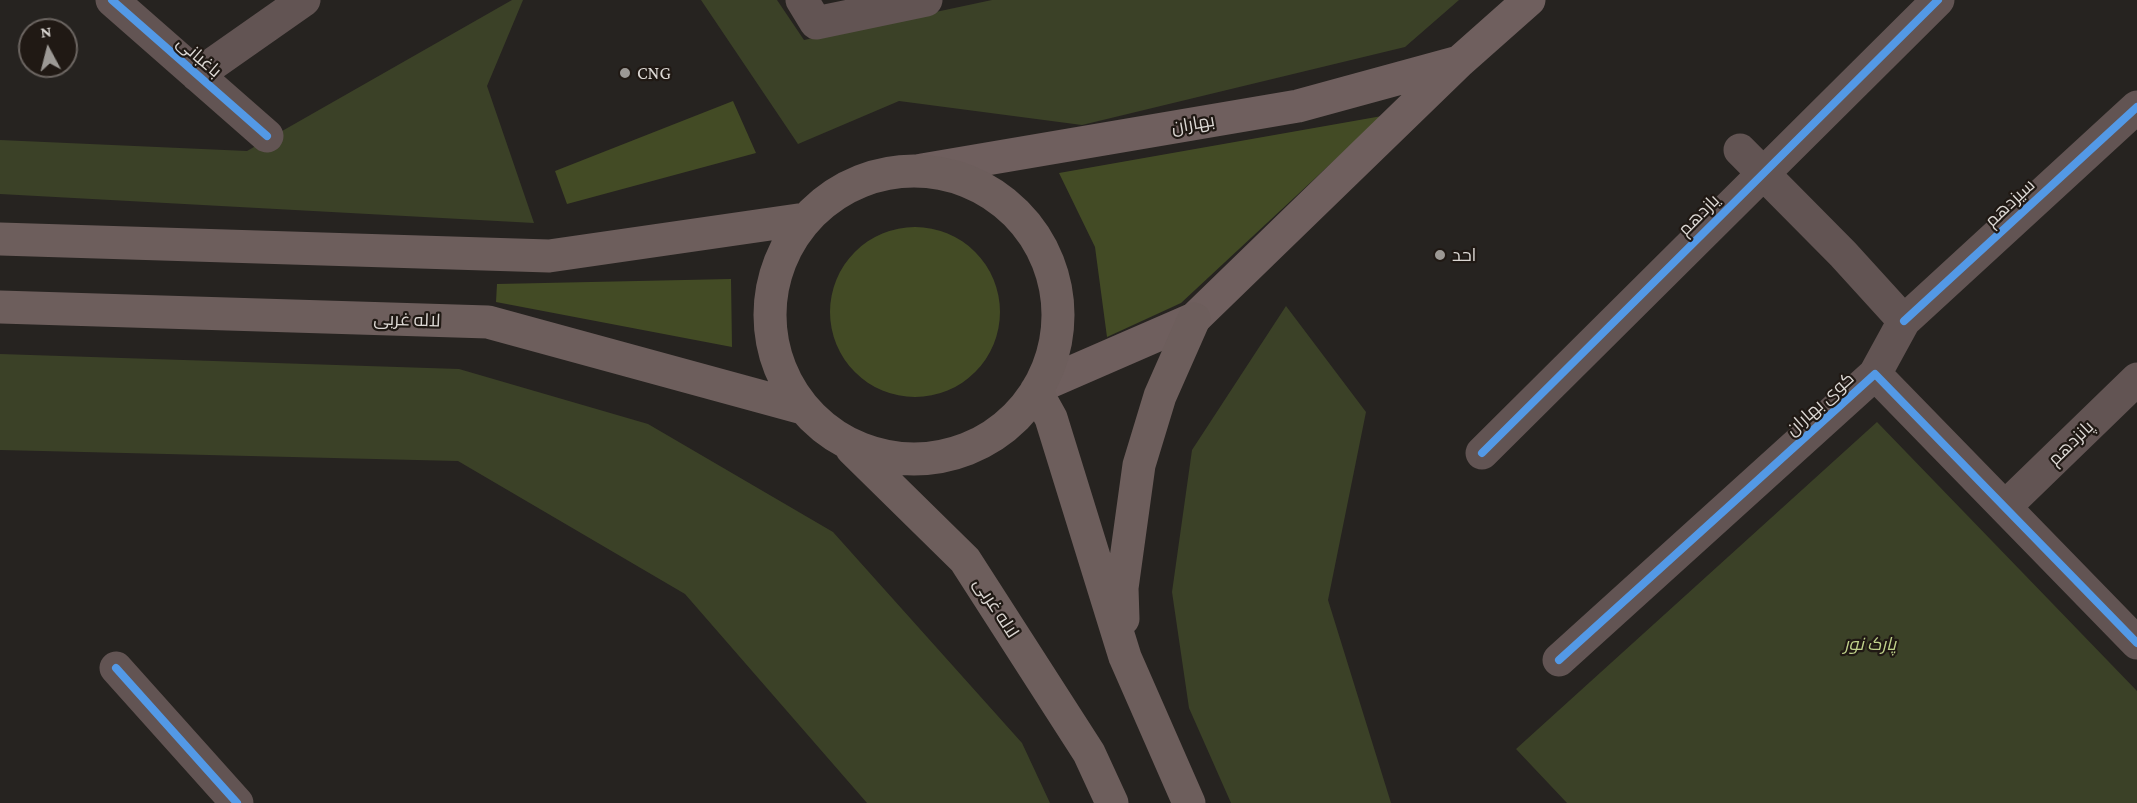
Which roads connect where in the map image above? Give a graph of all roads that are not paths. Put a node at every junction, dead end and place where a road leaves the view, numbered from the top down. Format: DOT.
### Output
graph roads {
  1 [pos="112,0"];
  2 [pos="304,0"];
  3 [pos="802,0"];
  4 [pos="926,0"];
  5 [pos="1529,0"];
  6 [pos="1938,0"];
  7 [pos="1459,62"];
  8 [pos="196,75"];
  9 [pos="2137,107"];
  10 [pos="267,136"];
  11 [pos="1740,150"];
  12 [pos="922,170"];
  13 [pos="1762,173"];
  14 [pos="806,219"];
  15 [pos="0,239"];
  16 [pos="0,307"];
  17 [pos="1194,319"];
  18 [pos="1904,321"];
  19 [pos="1875,374"];
  20 [pos="2137,379"];
  21 [pos="1038,389"];
  22 [pos="803,408"];
  23 [pos="844,441"];
  24 [pos="1482,453"];
  25 [pos="2005,507"];
  26 [pos="2137,643"];
  27 [pos="1125,657"];
  28 [pos="1559,660"];
  29 [pos="116,668"];
  30 [pos="237,803"];
  31 [pos="1112,803"];
  32 [pos="1189,803"];
  1 -- 8 [label="street, باغبانی"];
  2 -- 8 [label="street"];
  3 -- 4 [label="street"];
  5 -- 7 [label="main road, بهاران"];
  6 -- 13 [label="street, یازدهم"];
  7 -- 12 [label="main road, بهاران"];
  7 -- 17 [label="main road, بهاران"];
  8 -- 10 [label="street, باغبانی"];
  9 -- 18 [label="street, سیزدهم"];
  11 -- 13 [label="street"];
  12 -- 14 [label="main road"];
  12 -- 21 [label="main road"];
  13 -- 18 [label="street"];
  13 -- 24 [label="street, یازدهم"];
  14 -- 15 [label="main road"];
  14 -- 22 [label="main road"];
  16 -- 22 [label="main road, لاله غربی"];
  17 -- 21 [label="main road, بهاران"];
  17 -- 27 [label="main road"];
  18 -- 19 [label="street, سیزدهم"];
  19 -- 25 [label="street, کوی بهاران"];
  19 -- 28 [label="street, کوی بهاران"];
  20 -- 25 [label="street, پانزدهم"];
  21 -- 23 [label="main road"];
  21 -- 27 [label="main road"];
  22 -- 23 [label="main road"];
  23 -- 31 [label="main road, لاله غربی"];
  25 -- 26 [label="street, کوی بهاران"];
  27 -- 32 [label="main road"];
  29 -- 30 [label="street"];
}
